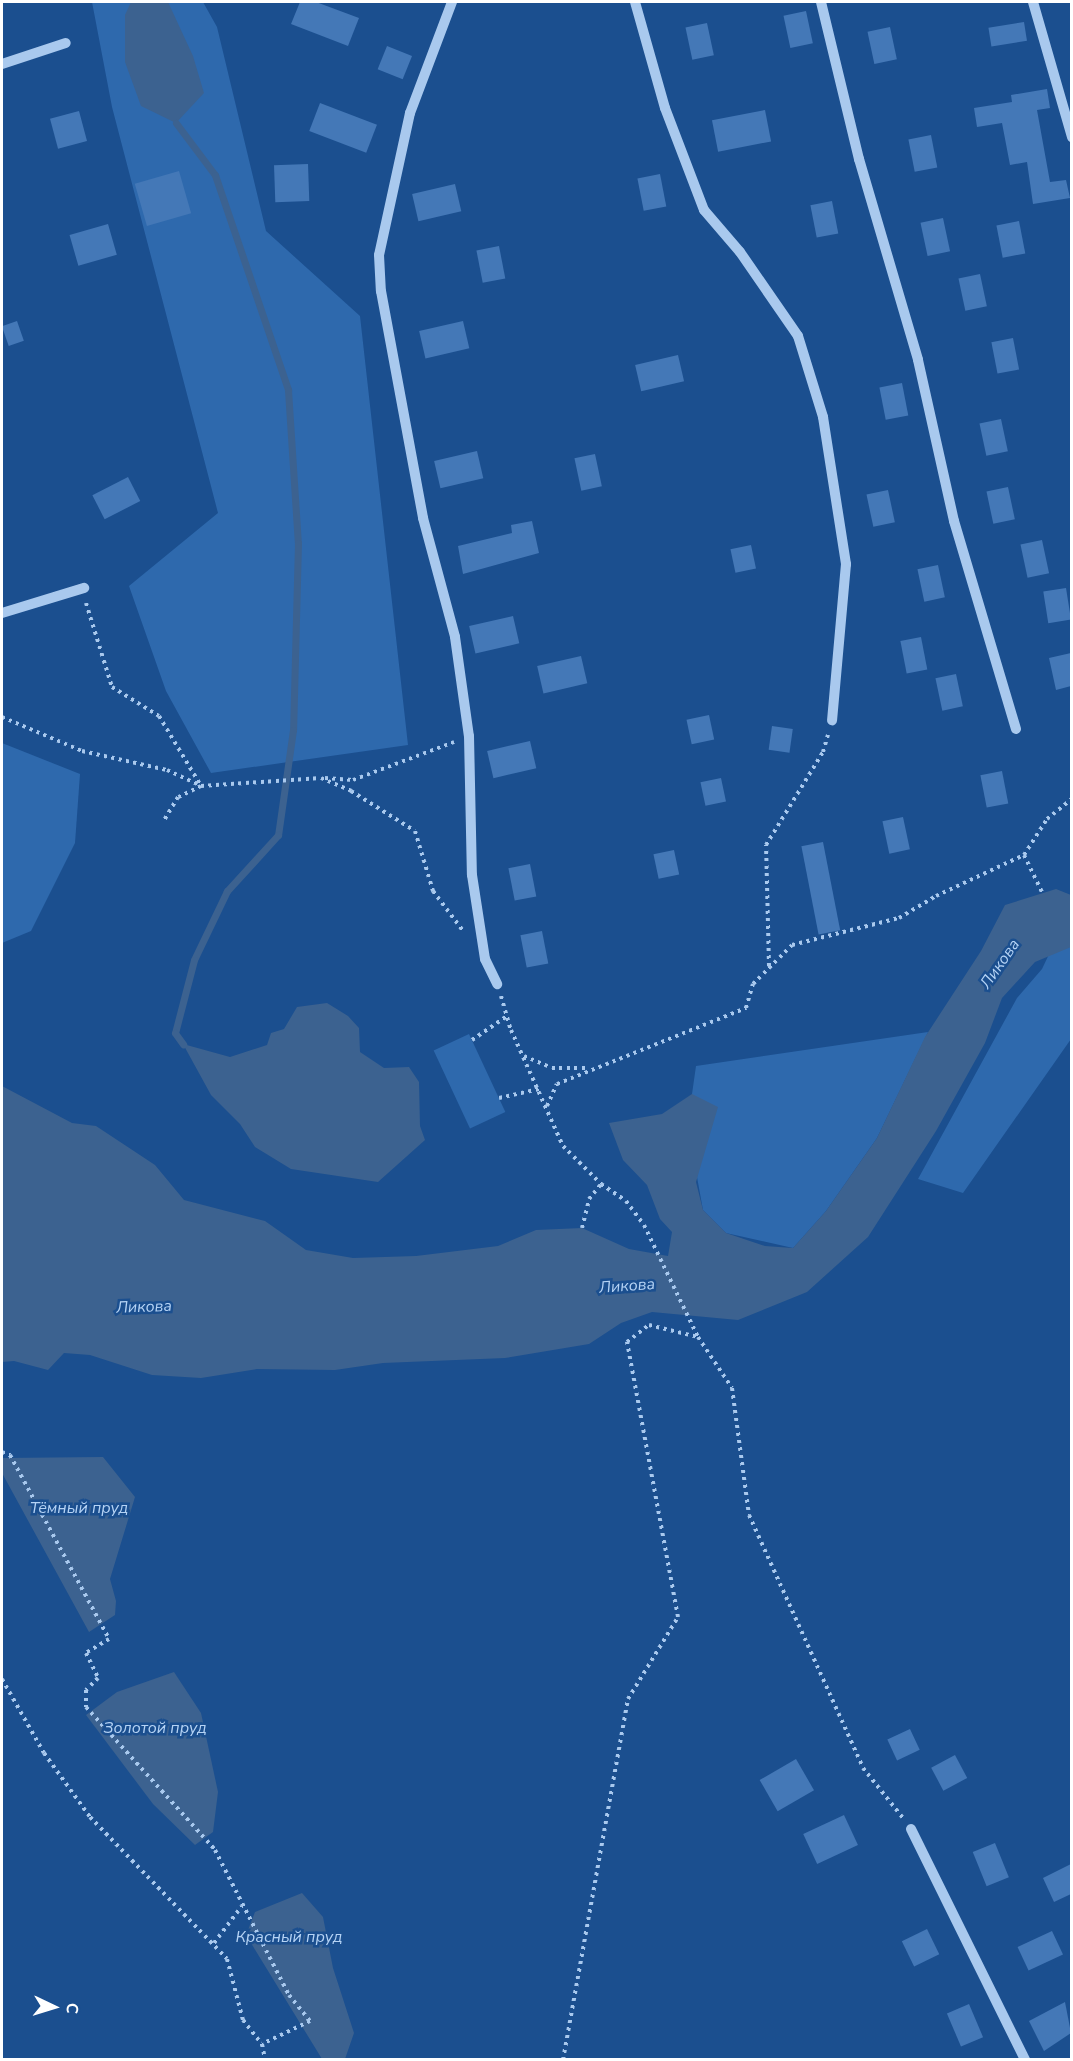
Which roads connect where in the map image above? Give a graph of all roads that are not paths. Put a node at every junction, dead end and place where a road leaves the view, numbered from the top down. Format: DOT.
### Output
graph roads {
  1 [pos="452,2"];
  2 [pos="635,2"];
  3 [pos="821,2"];
  4 [pos="1033,2"];
  5 [pos="66,43"];
  6 [pos="2,64"];
  7 [pos="1071,137"];
  8 [pos="84,588"];
  9 [pos="2,614"];
  10 [pos="832,720"];
  11 [pos="1016,729"];
  12 [pos="497,984"];
  13 [pos="911,1829"];
  14 [pos="1025,2060"];
  1 -- 12 [label="street"];
  2 -- 10 [label="street"];
  3 -- 11 [label="street"];
  4 -- 7 [label="street"];
  5 -- 6 [label="street"];
  8 -- 9 [label="street"];
  13 -- 14 [label="street"];
}
